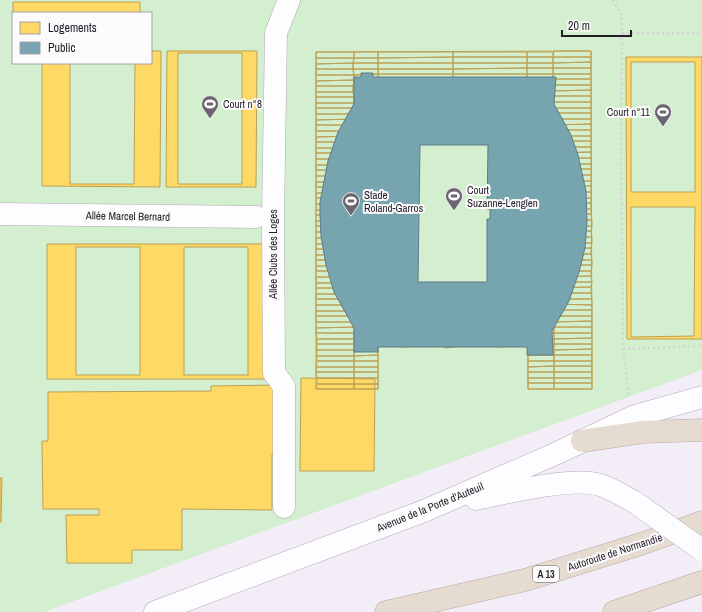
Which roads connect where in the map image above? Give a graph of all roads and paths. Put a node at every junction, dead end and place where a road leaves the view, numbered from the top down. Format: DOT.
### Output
graph roads {
  1 [pos="289,0"];
  2 [pos="613,0"];
  3 [pos="622,33"];
  4 [pos="702,33"];
  5 [pos="0,214"];
  6 [pos="256,217"];
  7 [pos="702,346"];
  8 [pos="623,349"];
  9 [pos="702,397"];
  10 [pos="635,416"];
  11 [pos="702,430"];
  12 [pos="582,441"];
  13 [pos="284,507"];
  14 [pos="424,511"];
  15 [pos="702,522"];
  16 [pos="702,550"];
  17 [pos="702,582"];
  18 [pos="155,612"];
  19 [pos="386,612"];
  20 [pos="614,612"];
  1 -- 13 [label="main road, Allée Clubs des Loges"];
  2 -- 3 [label="path"];
  3 -- 4 [label="path"];
  3 -- 8 [label="path"];
  5 -- 6 [label="main road, Allée Marcel Bernard"];
  7 -- 8 [label="path"];
  8 -- 10 [label="path"];
  9 -- 10 [label="main road, Avenue de la Porte d'Auteuil"];
  10 -- 12 [label="main road, Avenue de la Porte d'Auteuil"];
  11 -- 12 [label="highway"];
  12 -- 14 [label="main road, Avenue de la Porte d'Auteuil"];
  14 -- 16 [label="main road, bridge"];
  14 -- 18 [label="main road, Avenue de la Porte d'Auteuil"];
  15 -- 19 [label="highway, Autoroute de Normandie / A 13"];
  17 -- 20 [label="highway"];
}
